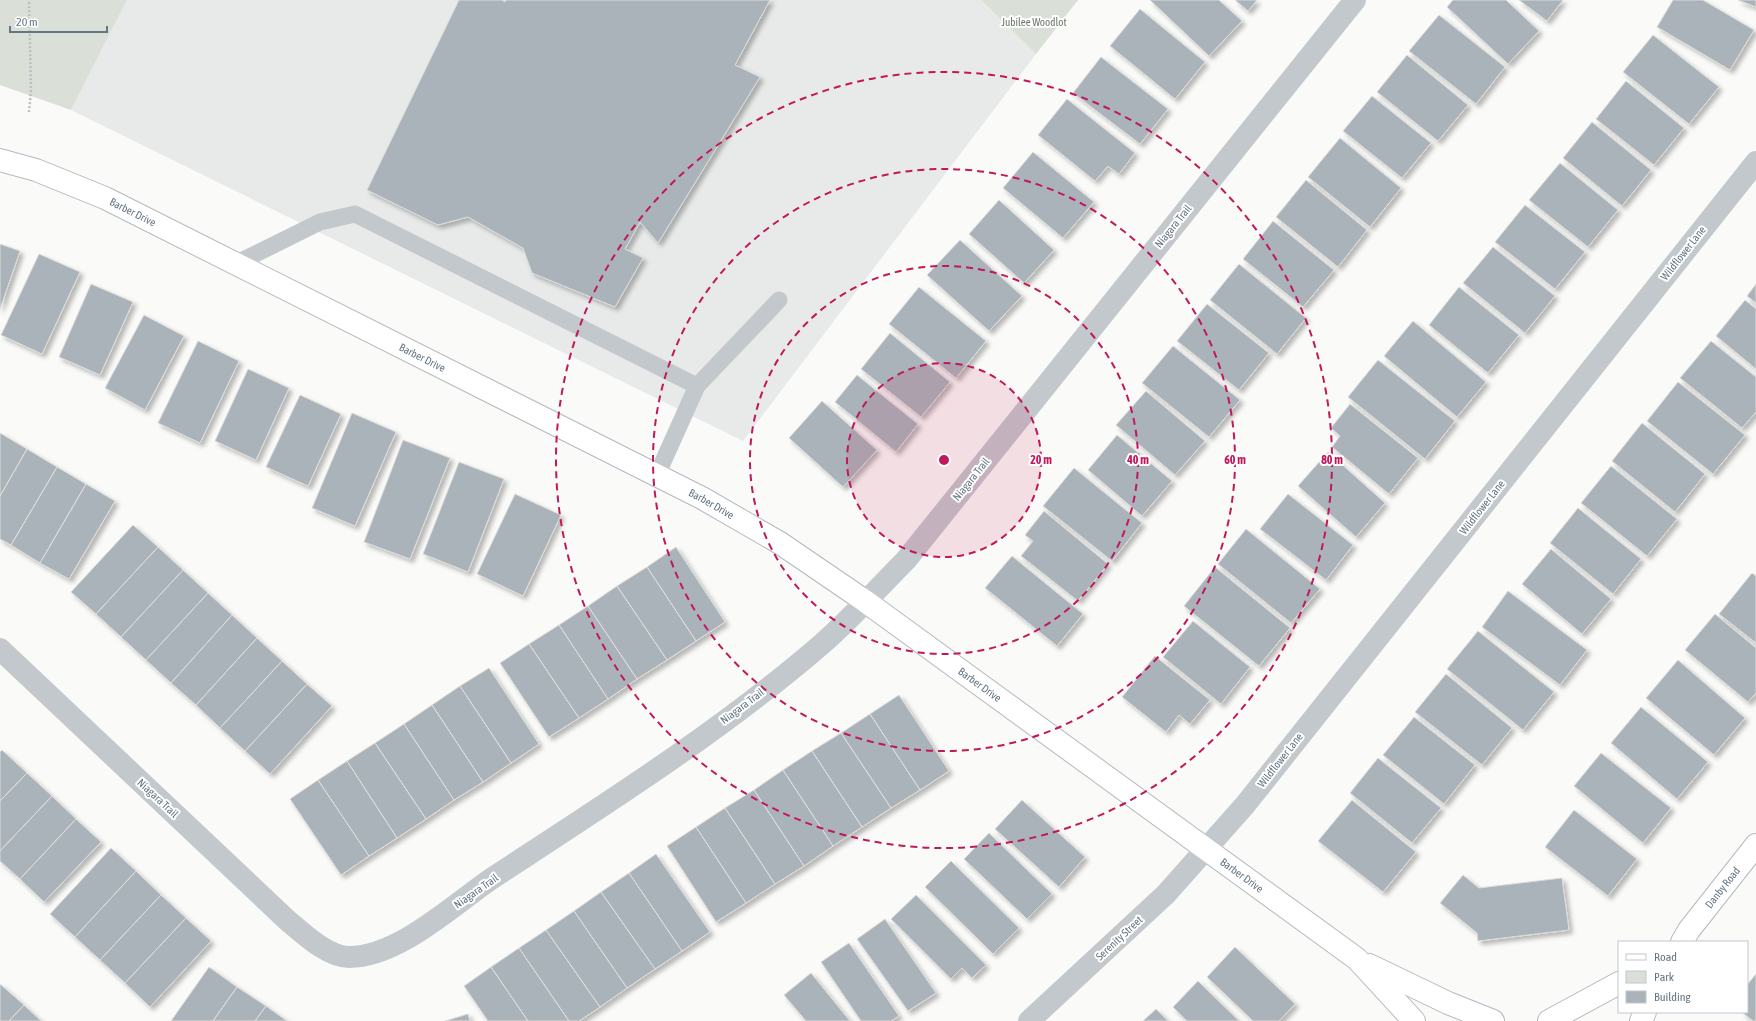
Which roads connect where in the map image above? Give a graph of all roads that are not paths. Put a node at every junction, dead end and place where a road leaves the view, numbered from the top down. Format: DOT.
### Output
graph roads {
  1 [pos="1355,0"];
  2 [pos="0,160"];
  3 [pos="1756,162"];
  4 [pos="235,264"];
  5 [pos="779,300"];
  6 [pos="697,386"];
  7 [pos="657,475"];
  8 [pos="864,601"];
  9 [pos="0,648"];
  10 [pos="1756,845"];
  11 [pos="1205,850"];
  12 [pos="1682,938"];
  13 [pos="1357,959"];
  14 [pos="1618,984"];
  15 [pos="1030,1021"];
  16 [pos="1414,1021"];
  17 [pos="1493,1021"];
  18 [pos="1549,1021"];
  1 -- 8 [label="street, Niagara Trail"];
  2 -- 4 [label="street, Barber Drive"];
  3 -- 11 [label="street, Wildflower Lane"];
  4 -- 6 [label="lane"];
  4 -- 7 [label="street, Barber Drive"];
  5 -- 6 [label="lane"];
  6 -- 7 [label="lane"];
  7 -- 8 [label="street, Barber Drive"];
  8 -- 9 [label="street, Niagara Trail"];
  8 -- 11 [label="street, Barber Drive"];
  10 -- 12 [label="street, Danby Road"];
  11 -- 13 [label="street, Barber Drive"];
  11 -- 15 [label="street, Serenity Street"];
  13 -- 16 [label="street, Barber Drive"];
  13 -- 17 [label="street, Barber Drive"];
  14 -- 18 [label="street"];
}
